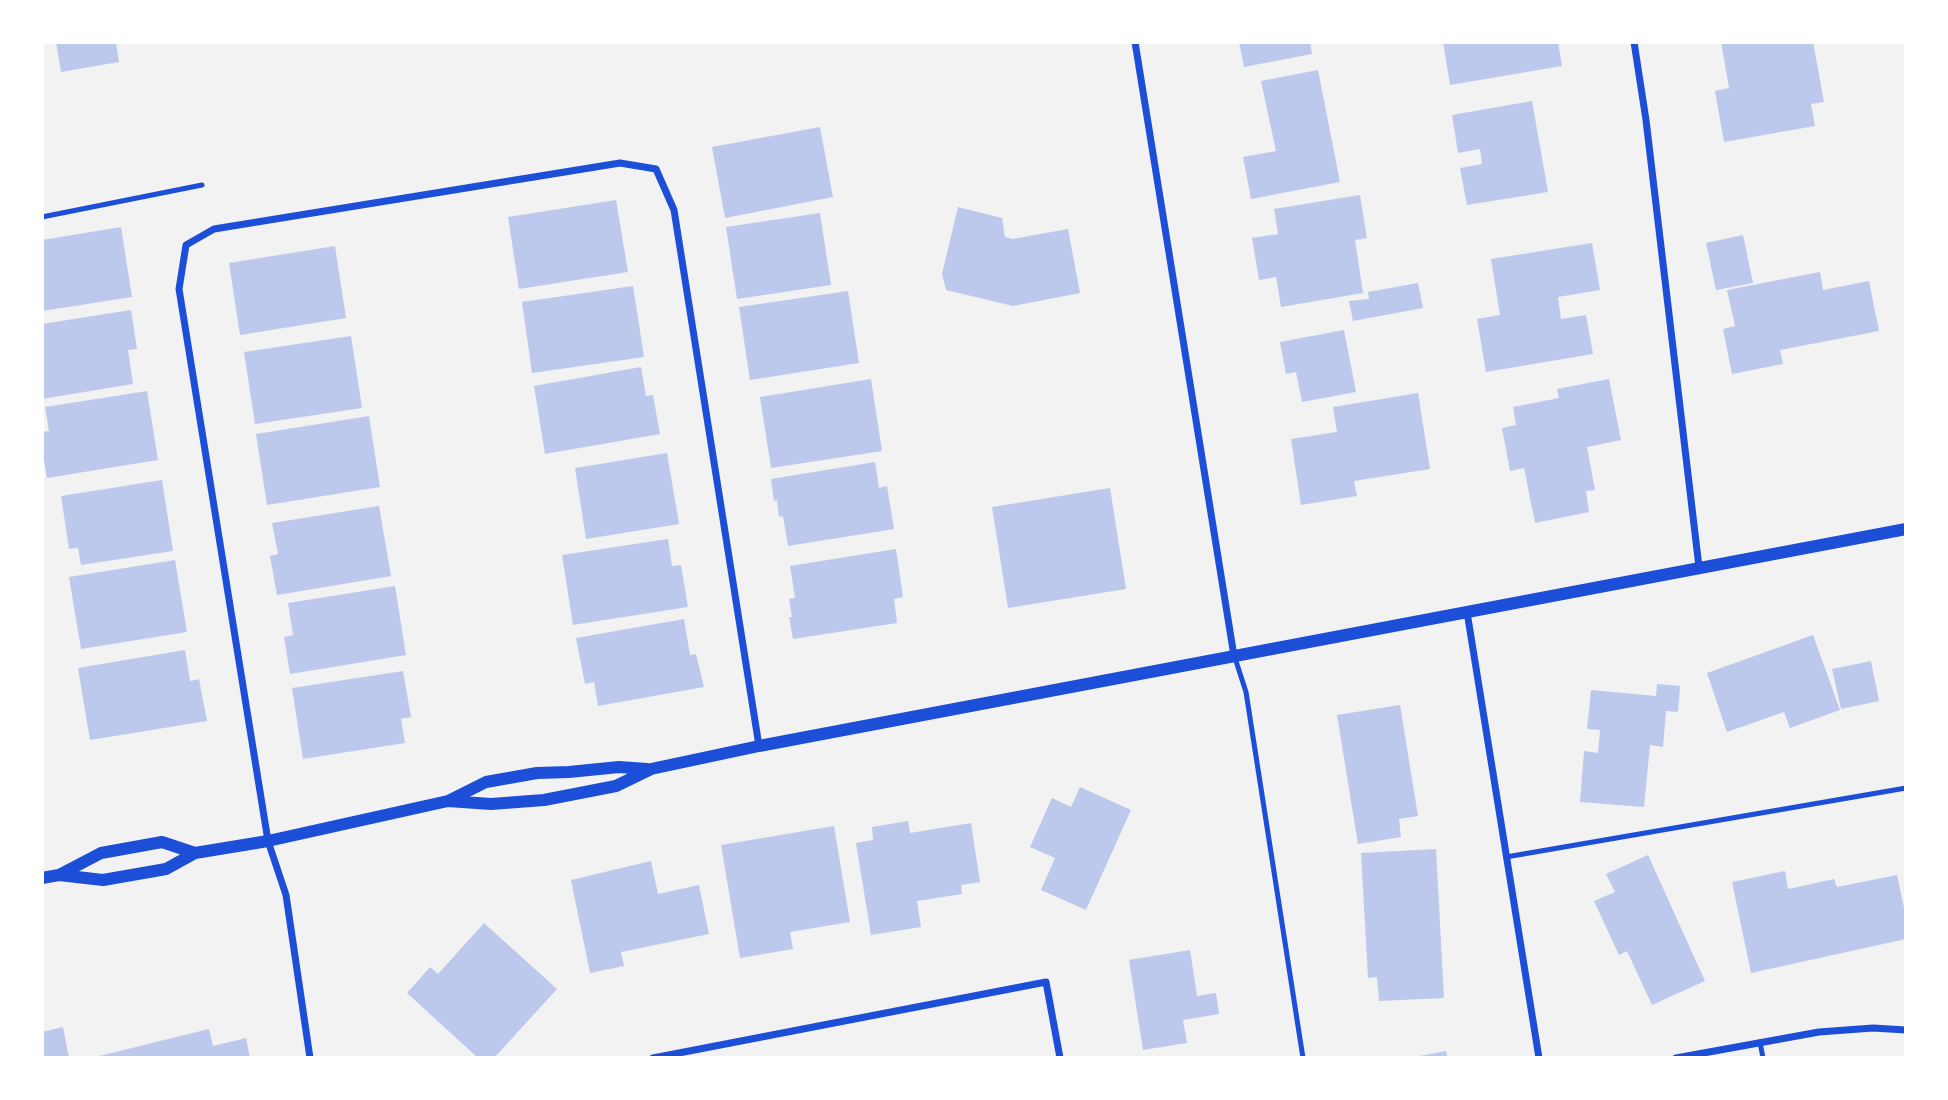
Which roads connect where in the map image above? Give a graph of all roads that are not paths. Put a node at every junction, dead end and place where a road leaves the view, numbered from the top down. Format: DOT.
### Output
graph roads {
  1 [pos="1135,42"];
  2 [pos="1634,42"];
  3 [pos="202,185"];
  4 [pos="42,217"];
  5 [pos="1906,529"];
  6 [pos="1699,567"];
  7 [pos="1467,612"];
  8 [pos="1234,657"];
  9 [pos="759,746"];
  10 [pos="651,769"];
  11 [pos="1906,788"];
  12 [pos="448,801"];
  13 [pos="268,841"];
  14 [pos="195,853"];
  15 [pos="1506,857"];
  16 [pos="59,875"];
  17 [pos="42,878"];
  18 [pos="1906,1030"];
  19 [pos="1760,1042"];
  20 [pos="310,1058"];
  21 [pos="653,1058"];
  22 [pos="1060,1058"];
  23 [pos="1303,1058"];
  24 [pos="1539,1058"];
  25 [pos="1676,1058"];
  26 [pos="1763,1058"];
  1 -- 8 [label="street"];
  2 -- 6 [label="street"];
  3 -- 4 [label="lane"];
  5 -- 6 [label="street"];
  6 -- 7 [label="street"];
  7 -- 8 [label="street"];
  7 -- 15 [label="street"];
  8 -- 9 [label="street"];
  8 -- 23 [label="lane"];
  9 -- 10 [label="street"];
  9 -- 13 [label="street"];
  10 -- 12 [label="street"];
  10 -- 12 [label="street"];
  11 -- 15 [label="lane"];
  12 -- 13 [label="street"];
  13 -- 14 [label="street"];
  13 -- 20 [label="street"];
  14 -- 16 [label="street"];
  14 -- 16 [label="street"];
  15 -- 24 [label="street"];
  16 -- 17 [label="street"];
  18 -- 19 [label="street"];
  19 -- 25 [label="street"];
  19 -- 26 [label="lane"];
  21 -- 22 [label="street"];
}
